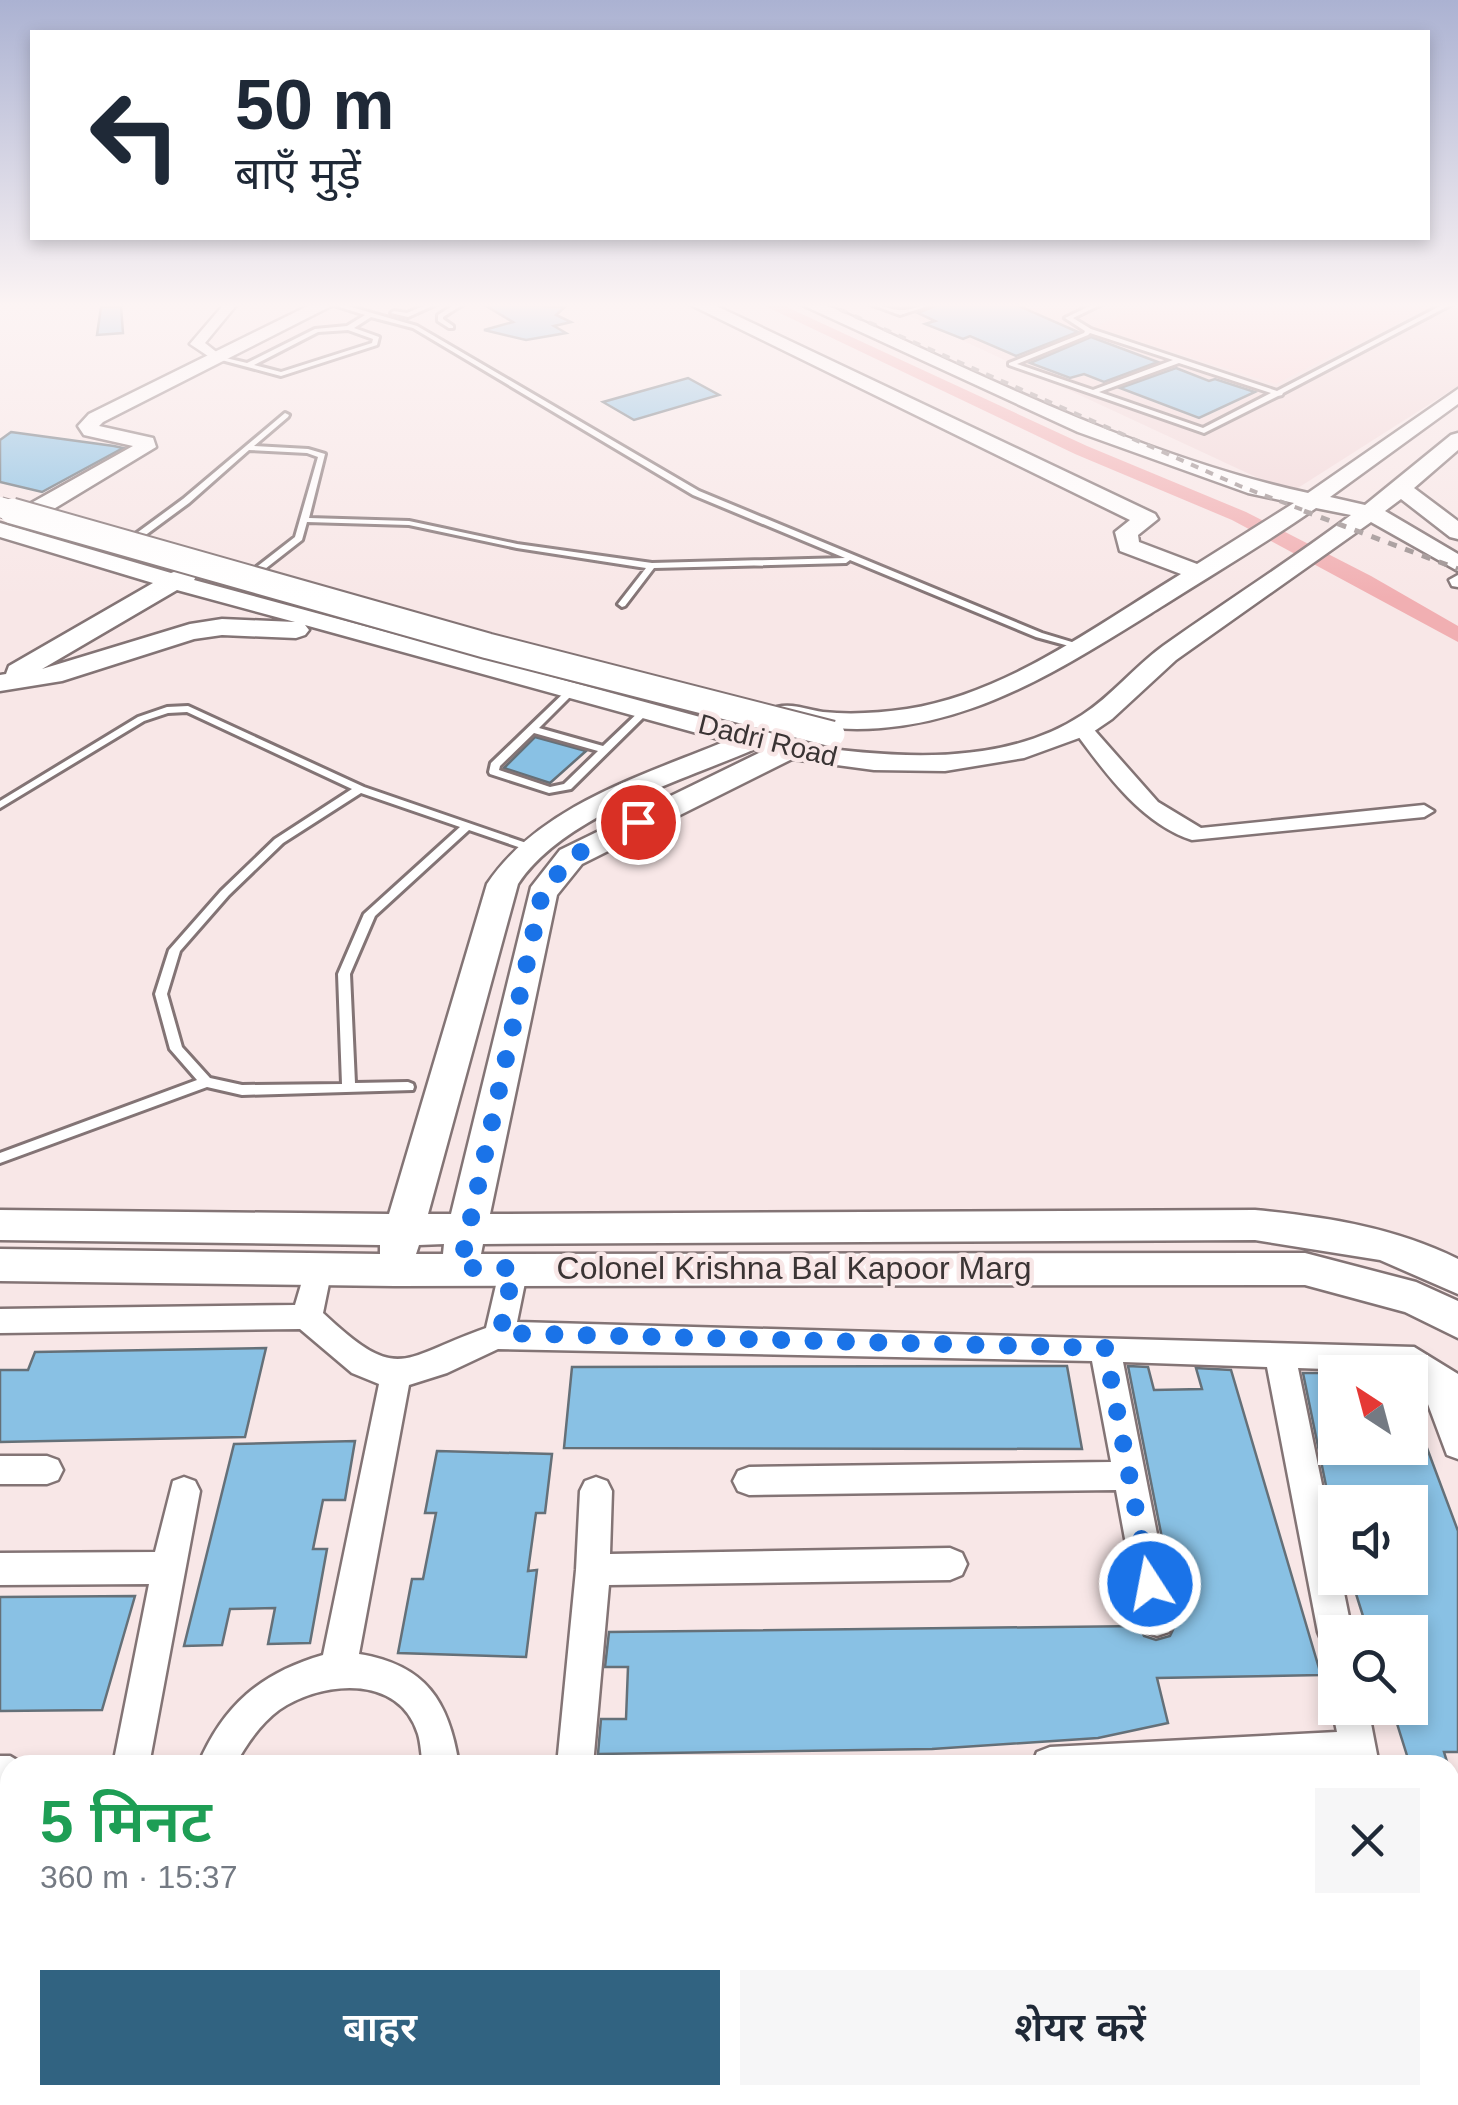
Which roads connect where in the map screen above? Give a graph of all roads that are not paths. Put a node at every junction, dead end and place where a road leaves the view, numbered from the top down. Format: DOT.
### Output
graph roads {
  1 [pos="130,401"];
  2 [pos="541,401"];
  3 [pos="901,401"];
  4 [pos="1025,401"];
  5 [pos="1115,401"];
  6 [pos="1265,401"];
  7 [pos="1449,401"];
  8 [pos="285,415"];
  9 [pos="1458,439"];
  10 [pos="248,448"];
  11 [pos="1402,489"];
  12 [pos="1311,501"];
  13 [pos="0,504"];
  14 [pos="34,511"];
  15 [pos="1372,513"];
  16 [pos="0,520"];
  17 [pos="306,520"];
  18 [pos="0,530"];
  19 [pos="1458,532"];
  20 [pos="133,540"];
  21 [pos="170,551"];
  22 [pos="854,560"];
  23 [pos="206,562"];
  24 [pos="1458,564"];
  25 [pos="1209,565"];
  26 [pos="652,566"];
  27 [pos="139,572"];
  28 [pos="254,574"];
  29 [pos="174,581"];
  30 [pos="622,604"];
  31 [pos="362,632"];
  32 [pos="1080,646"];
  33 [pos="0,657"];
  34 [pos="0,682"];
  35 [pos="573,689"];
  36 [pos="647,709"];
  37 [pos="778,711"];
  38 [pos="1082,728"];
  39 [pos="532,729"];
  40 [pos="825,733"];
  41 [pos="754,739"];
  42 [pos="790,749"];
  43 [pos="605,750"];
  44 [pos="900,765"];
  45 [pos="360,789"];
  46 [pos="0,805"];
  47 [pos="1424,810"];
  48 [pos="467,826"];
  49 [pos="534,848"];
  50 [pos="206,1082"];
  51 [pos="408,1087"];
  52 [pos="349,1088"];
  53 [pos="0,1158"];
  54 [pos="0,1225"];
  55 [pos="402,1230"];
  56 [pos="463,1249"];
  57 [pos="0,1265"];
  58 [pos="514,1268"];
  59 [pos="318,1269"];
  60 [pos="395,1270"];
  61 [pos="1458,1278"];
  62 [pos="307,1317"];
  63 [pos="0,1321"];
  64 [pos="1458,1321"];
  65 [pos="500,1333"];
  66 [pos="1105,1348"];
  67 [pos="1280,1355"];
  68 [pos="396,1375"];
  69 [pos="1445,1381"];
  70 [pos="1458,1445"];
  71 [pos="0,1470"];
  72 [pos="47,1470"];
  73 [pos="1129,1476"];
  74 [pos="750,1481"];
  75 [pos="184,1490"];
  76 [pos="596,1491"];
  77 [pos="950,1564"];
  78 [pos="169,1568"];
  79 [pos="0,1569"];
  80 [pos="593,1570"];
  81 [pos="1333,1615"];
  82 [pos="1157,1620"];
  83 [pos="338,1668"];
  84 [pos="1354,1725"];
  85 [pos="133,1755"];
  86 [pos="222,1755"];
  87 [pos="439,1755"];
  88 [pos="575,1755"];
  89 [pos="1361,1755"];
  1 -- 14 [label="street"];
  2 -- 22 [label="lane"];
  3 -- 25 [label="street"];
  4 -- 12 [label="street"];
  5 -- 6 [label="lane"];
  7 -- 12 [label="street"];
  8 -- 10 [label="lane"];
  9 -- 11 [label="street, Dadri Road"];
  10 -- 17 [label="lane"];
  10 -- 20 [label="lane"];
  11 -- 15 [label="street, Dadri Road"];
  11 -- 19 [label="street"];
  12 -- 15 [label="street"];
  12 -- 25 [label="street"];
  13 -- 14 [label="street, Dadri Road"];
  13 -- 40 [label="street, bridge"];
  14 -- 20 [label="street, Dadri Road"];
  15 -- 24 [label="street"];
  15 -- 38 [label="street, Dadri Road"];
  16 -- 40 [label="street"];
  17 -- 26 [label="lane"];
  17 -- 28 [label="lane"];
  18 -- 27 [label="street, Dadri Road"];
  20 -- 21 [label="street, Dadri Road"];
  21 -- 23 [label="street, Dadri Road"];
  21 -- 27 [label="street"];
  22 -- 26 [label="lane"];
  22 -- 32 [label="lane"];
  23 -- 28 [label="street, Dadri Road"];
  23 -- 29 [label="street"];
  25 -- 32 [label="street"];
  26 -- 30 [label="lane"];
  27 -- 29 [label="street, Dadri Road"];
  27 -- 33 [label="street"];
  28 -- 37 [label="street, Dadri Road"];
  29 -- 31 [label="street, Dadri Road"];
  29 -- 34 [label="street"];
  31 -- 34 [label="street"];
  31 -- 35 [label="street, Dadri Road"];
  32 -- 40 [label="street"];
  35 -- 36 [label="street, Dadri Road"];
  35 -- 39 [label="lane"];
  36 -- 41 [label="street, Dadri Road"];
  36 -- 43 [label="lane"];
  37 -- 40 [label="street, Dadri Road"];
  37 -- 41 [label="street"];
  38 -- 44 [label="street, Dadri Road"];
  38 -- 47 [label="street"];
  39 -- 43 [label="lane"];
  39 -- 43 [label="lane"];
  40 -- 42 [label="street"];
  40 -- 44 [label="street"];
  41 -- 42 [label="street, Dadri Road"];
  41 -- 49 [label="street"];
  42 -- 44 [label="street, Dadri Road"];
  42 -- 56 [label="street"];
  45 -- 46 [label="lane"];
  45 -- 48 [label="lane"];
  45 -- 50 [label="lane"];
  48 -- 49 [label="lane"];
  48 -- 52 [label="lane"];
  49 -- 55 [label="street"];
  50 -- 52 [label="lane"];
  50 -- 53 [label="lane"];
  51 -- 52 [label="lane"];
  54 -- 55 [label="street, Colonel Krishna Bal Kapoor Marg"];
  55 -- 56 [label="street, Colonel Krishna Bal Kapoor Marg"];
  55 -- 60 [label="street"];
  56 -- 58 [label="street, Colonel Krishna Bal Kapoor Marg"];
  56 -- 60 [label="street, Colonel Krishna Bal Kapoor Marg"];
  56 -- 61 [label="street, Colonel Krishna Bal Kapoor Marg"];
  57 -- 59 [label="street, Colonel Krishna Bal Kapoor Marg"];
  58 -- 64 [label="street, Colonel Krishna Bal Kapoor Marg"];
  58 -- 65 [label="street"];
  59 -- 60 [label="street, Colonel Krishna Bal Kapoor Marg"];
  59 -- 62 [label="street"];
  62 -- 63 [label="street"];
  62 -- 68 [label="street"];
  65 -- 66 [label="street"];
  65 -- 68 [label="street"];
  66 -- 67 [label="street"];
  66 -- 73 [label="street"];
  67 -- 69 [label="street"];
  67 -- 81 [label="street"];
  68 -- 83 [label="street"];
  69 -- 70 [label="street"];
  71 -- 72 [label="street"];
  73 -- 74 [label="street"];
  73 -- 82 [label="street"];
  75 -- 78 [label="street"];
  76 -- 80 [label="street"];
  77 -- 80 [label="street"];
  78 -- 79 [label="street"];
  78 -- 85 [label="street"];
  80 -- 88 [label="street"];
  83 -- 86 [label="street"];
  83 -- 87 [label="street"];
  84 -- 89 [label="street"];
}
